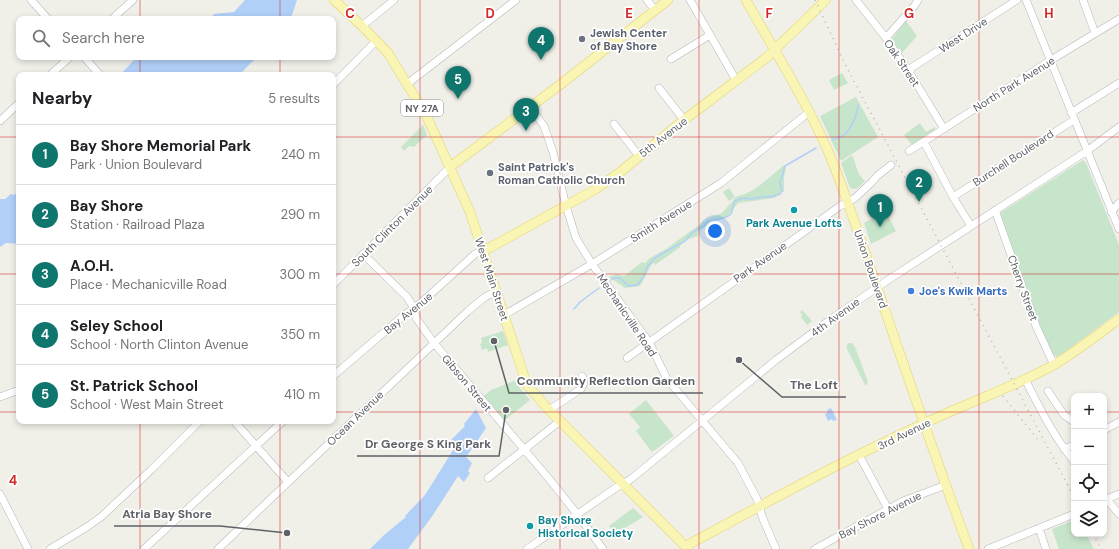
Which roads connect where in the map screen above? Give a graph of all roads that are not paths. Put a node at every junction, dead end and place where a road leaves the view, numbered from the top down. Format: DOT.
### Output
graph roads {
  1 [pos="31,0"];
  2 [pos="133,0"];
  3 [pos="334,0"];
  4 [pos="394,0"];
  5 [pos="516,0"];
  6 [pos="647,0"];
  7 [pos="668,0"];
  8 [pos="690,0"];
  9 [pos="746,0"];
  10 [pos="826,0"];
  11 [pos="856,0"];
  12 [pos="918,0"];
  13 [pos="1017,0"];
  14 [pos="1026,0"];
  15 [pos="1082,0"];
  16 [pos="655,10"];
  17 [pos="45,16"];
  18 [pos="115,16"];
  19 [pos="1119,19"];
  20 [pos="362,26"];
  21 [pos="1095,33"];
  22 [pos="710,35"];
  23 [pos="886,38"];
  24 [pos="376,41"];
  25 [pos="775,49"];
  26 [pos="671,59"];
  27 [pos="67,60"];
  28 [pos="87,60"];
  29 [pos="1051,60"];
  30 [pos="908,70"];
  31 [pos="53,72"];
  32 [pos="97,72"];
  33 [pos="736,80"];
  34 [pos="336,82"];
  35 [pos="1119,83"];
  36 [pos="407,84"];
  37 [pos="659,88"];
  38 [pos="16,106"];
  39 [pos="530,107"];
  40 [pos="808,112"];
  41 [pos="1072,116"];
  42 [pos="684,120"];
  43 [pos="0,121"];
  44 [pos="614,124"];
  45 [pos="1119,127"];
  46 [pos="944,129"];
  47 [pos="924,142"];
  48 [pos="910,151"];
  49 [pos="1087,151"];
  50 [pos="639,156"];
  51 [pos="891,165"];
  52 [pos="450,167"];
  53 [pos="952,197"];
  54 [pos="848,202"];
  55 [pos="1119,203"];
  56 [pos="566,206"];
  57 [pos="995,210"];
  58 [pos="1111,212"];
  59 [pos="970,226"];
  60 [pos="1119,230"];
  61 [pos="483,250"];
  62 [pos="363,254"];
  63 [pos="592,264"];
  64 [pos="336,281"];
  65 [pos="877,288"];
  66 [pos="496,291"];
  67 [pos="414,308"];
  68 [pos="504,315"];
  69 [pos="1119,319"];
  70 [pos="649,342"];
  71 [pos="434,343"];
  72 [pos="627,358"];
  73 [pos="1054,365"];
  74 [pos="336,373"];
  75 [pos="582,376"];
  76 [pos="1024,379"];
  77 [pos="16,391"];
  78 [pos="1048,392"];
  79 [pos="0,397"];
  80 [pos="549,410"];
  81 [pos="1071,420"];
  82 [pos="560,421"];
  83 [pos="702,421"];
  84 [pos="1119,422"];
  85 [pos="924,423"];
  86 [pos="197,424"];
  87 [pos="237,424"];
  88 [pos="280,424"];
  89 [pos="1106,429"];
  90 [pos="256,445"];
  91 [pos="1071,446"];
  92 [pos="1064,449"];
  93 [pos="525,450"];
  94 [pos="859,455"];
  95 [pos="1071,457"];
  96 [pos="488,478"];
  97 [pos="288,482"];
  98 [pos="623,484"];
  99 [pos="946,485"];
  100 [pos="0,494"];
  101 [pos="1119,494"];
  102 [pos="1107,498"];
  103 [pos="1107,501"];
  104 [pos="758,506"];
  105 [pos="888,509"];
  106 [pos="577,514"];
  107 [pos="1119,514"];
  108 [pos="1071,515"];
  109 [pos="1039,528"];
  110 [pos="687,547"];
  111 [pos="28,549"];
  112 [pos="50,549"];
  113 [pos="144,549"];
  114 [pos="218,549"];
  115 [pos="527,549"];
  116 [pos="603,549"];
  117 [pos="776,549"];
  118 [pos="815,549"];
  119 [pos="969,549"];
  120 [pos="988,549"];
  121 [pos="1046,549"];
  1 -- 17 [label="street"];
  2 -- 18 [label="street"];
  3 -- 20 [label="main road, NY 27A"];
  4 -- 20 [label="street"];
  5 -- 36 [label="street"];
  6 -- 16 [label="street"];
  7 -- 16 [label="main road"];
  8 -- 22 [label="street"];
  9 -- 25 [label="main road, Union Boulevard"];
  10 -- 25 [label="main road, 5th Avenue"];
  11 -- 23 [label="street, Oak Street"];
  12 -- 23 [label="street"];
  13 -- 30 [label="street, West Drive"];
  14 -- 29 [label="street"];
  15 -- 21 [label="street"];
  16 -- 39 [label="main road"];
  19 -- 21 [label="street, North Park Avenue"];
  20 -- 24 [label="main road, NY 27A"];
  21 -- 29 [label="street, North Park Avenue"];
  22 -- 26 [label="street"];
  22 -- 33 [label="street"];
  23 -- 30 [label="street, Oak Street"];
  24 -- 34 [label="street"];
  24 -- 36 [label="main road, West Main Street / NY 27A"];
  25 -- 33 [label="main road, 5th Avenue"];
  25 -- 40 [label="main road, Union Boulevard"];
  27 -- 31 [label="street"];
  28 -- 32 [label="street"];
  29 -- 41 [label="street"];
  29 -- 46 [label="street, North Park Avenue"];
  30 -- 46 [label="street, Oak Street"];
  33 -- 42 [label="main road, 5th Avenue"];
  35 -- 41 [label="street, Burchell Boulevard"];
  36 -- 52 [label="main road, West Main Street / NY 27A"];
  37 -- 42 [label="street"];
  38 -- 43 [label="street"];
  39 -- 52 [label="main road"];
  39 -- 56 [label="street, Mechanicville Road"];
  40 -- 54 [label="main road, Union Boulevard"];
  40 -- 63 [label="street, Smith Avenue"];
  41 -- 49 [label="street"];
  41 -- 53 [label="street, Burchell Boulevard"];
  42 -- 50 [label="main road, 5th Avenue"];
  44 -- 50 [label="street"];
  45 -- 49 [label="street, 4th Avenue"];
  46 -- 47 [label="street, North Park Avenue"];
  47 -- 48 [label="street, North Park Avenue"];
  47 -- 53 [label="street"];
  49 -- 57 [label="street, 4th Avenue"];
  49 -- 58 [label="street"];
  50 -- 56 [label="main road, 5th Avenue"];
  51 -- 54 [label="street, Park Avenue"];
  52 -- 61 [label="main road, West Main Street / NY 27A"];
  52 -- 62 [label="street, South Clinton Avenue"];
  53 -- 59 [label="street"];
  54 -- 65 [label="main road, Union Boulevard"];
  54 -- 70 [label="street, Park Avenue"];
  55 -- 58 [label="street"];
  56 -- 61 [label="main road, 5th Avenue"];
  56 -- 63 [label="street, Mechanicville Road"];
  57 -- 59 [label="street, 4th Avenue"];
  57 -- 73 [label="street, Cherry Street"];
  58 -- 60 [label="street"];
  59 -- 65 [label="street, 4th Avenue"];
  61 -- 66 [label="main road, West Main Street / NY 27A"];
  61 -- 67 [label="street, Bay Avenue"];
  62 -- 64 [label="street, South Clinton Avenue"];
  62 -- 67 [label="street, Gibson Street"];
  63 -- 68 [label="street, Smith Avenue"];
  63 -- 70 [label="street, Mechanicville Road"];
  65 -- 83 [label="street, 4th Avenue"];
  65 -- 85 [label="main road, Union Boulevard"];
  66 -- 68 [label="main road, West Main Street / NY 27A"];
  66 -- 71 [label="street, Ocean Avenue"];
  67 -- 71 [label="street, Gibson Street"];
  67 -- 74 [label="street, Bay Avenue"];
  68 -- 80 [label="main road, West Main Street / NY 27A"];
  69 -- 73 [label="main road, 3rd Avenue"];
  70 -- 72 [label="street, Park Avenue"];
  70 -- 83 [label="street, Mechanicville Road"];
  71 -- 93 [label="street, Gibson Street"];
  71 -- 97 [label="street, Ocean Avenue"];
  73 -- 76 [label="main road, 3rd Avenue"];
  75 -- 80 [label="street"];
  76 -- 85 [label="main road, 3rd Avenue"];
  76 -- 92 [label="street"];
  77 -- 79 [label="street"];
  78 -- 81 [label="street"];
  80 -- 82 [label="main road, West Main Street / NY 27A"];
  82 -- 93 [label="street"];
  82 -- 98 [label="main road, West Main Street / NY 27A"];
  83 -- 98 [label="street, 4th Avenue"];
  83 -- 104 [label="street, Mechanicville Road"];
  84 -- 89 [label="street"];
  85 -- 94 [label="main road, 3rd Avenue"];
  85 -- 99 [label="main road, Union Boulevard"];
  86 -- 112 [label="street"];
  87 -- 90 [label="street"];
  88 -- 90 [label="street"];
  90 -- 97 [label="street"];
  90 -- 113 [label="street"];
  91 -- 92 [label="street"];
  92 -- 95 [label="street"];
  93 -- 96 [label="street"];
  93 -- 106 [label="street, Gibson Street"];
  94 -- 104 [label="main road, 3rd Avenue"];
  94 -- 105 [label="street"];
  97 -- 114 [label="street, Ocean Avenue"];
  98 -- 106 [label="street, 4th Avenue"];
  98 -- 110 [label="main road, NY 27A"];
  99 -- 105 [label="street, Bay Shore Avenue"];
  99 -- 119 [label="main road, Union Boulevard"];
  100 -- 111 [label="street"];
  101 -- 102 [label="street"];
  103 -- 107 [label="street"];
  104 -- 110 [label="main road, 3rd Avenue"];
  104 -- 117 [label="street, Mechanicville Road"];
  105 -- 118 [label="street, Bay Shore Avenue"];
  106 -- 115 [label="street, 4th Avenue"];
  106 -- 116 [label="street, Gibson Street"];
  108 -- 109 [label="street"];
  109 -- 120 [label="street"];
  109 -- 121 [label="street"];
}
